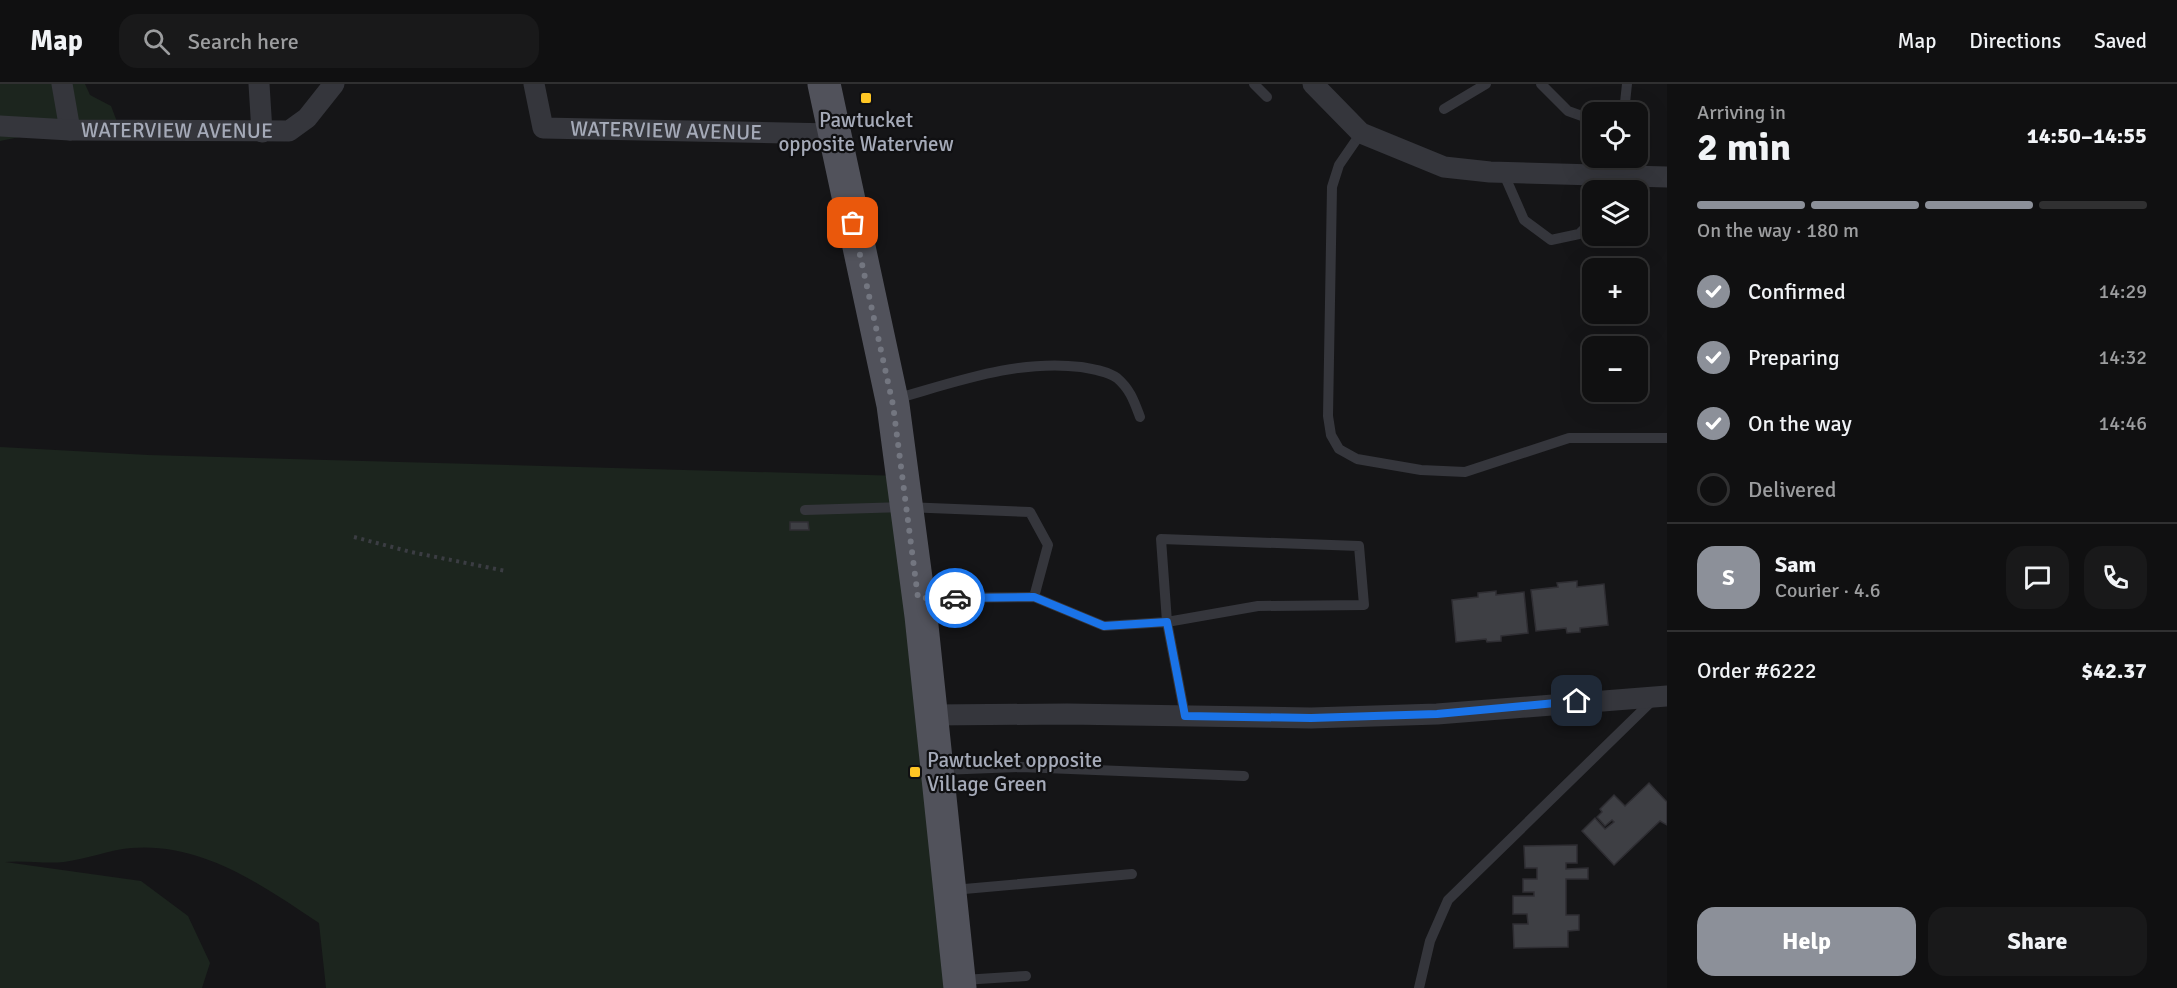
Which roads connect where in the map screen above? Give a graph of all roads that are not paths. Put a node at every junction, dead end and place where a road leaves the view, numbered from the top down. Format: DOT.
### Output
graph roads {
  1 [pos="62,84"];
  2 [pos="259,84"];
  3 [pos="334,84"];
  4 [pos="534,84"];
  5 [pos="824,84"];
  6 [pos="1254,84"];
  7 [pos="1486,84"];
  8 [pos="1541,84"];
  9 [pos="1627,84"];
  10 [pos="1322,87"];
  11 [pos="1267,97"];
  12 [pos="1625,102"];
  13 [pos="1444,109"];
  14 [pos="1582,116"];
  15 [pos="0,126"];
  16 [pos="70,130"];
  17 [pos="262,132"];
  18 [pos="1360,133"];
  19 [pos="833,134"];
  20 [pos="1503,172"];
  21 [pos="1623,175"];
  22 [pos="1667,177"];
  23 [pos="1582,231"];
  24 [pos="892,400"];
  25 [pos="1140,417"];
  26 [pos="1667,438"];
  27 [pos="905,507"];
  28 [pos="805,510"];
  29 [pos="1034,597"];
  30 [pos="918,598"];
  31 [pos="1167,622"];
  32 [pos="1662,696"];
  33 [pos="932,715"];
  34 [pos="1185,716"];
  35 [pos="938,770"];
  36 [pos="1244,776"];
  37 [pos="1132,874"];
  38 [pos="950,890"];
  39 [pos="1026,976"];
  40 [pos="960,984"];
  41 [pos="1419,988"];
  1 -- 16 [label="street"];
  2 -- 17 [label="street"];
  3 -- 17 [label="street, WATERVIEW AVENUE"];
  4 -- 19 [label="street, WATERVIEW AVENUE"];
  5 -- 19 [label="main road"];
  6 -- 11 [label="lane"];
  7 -- 13 [label="lane"];
  8 -- 14 [label="lane"];
  9 -- 12 [label="lane"];
  10 -- 18 [label="street"];
  15 -- 16 [label="street, WATERVIEW AVENUE"];
  16 -- 17 [label="street, WATERVIEW AVENUE"];
  18 -- 20 [label="street"];
  18 -- 26 [label="lane"];
  19 -- 24 [label="main road"];
  20 -- 21 [label="street"];
  20 -- 23 [label="lane"];
  21 -- 22 [label="street"];
  24 -- 25 [label="lane"];
  24 -- 27 [label="main road"];
  27 -- 28 [label="lane"];
  27 -- 29 [label="lane"];
  27 -- 30 [label="main road"];
  29 -- 30 [label="lane"];
  29 -- 31 [label="lane"];
  30 -- 33 [label="main road"];
  31 -- 31 [label="lane"];
  31 -- 34 [label="lane"];
  32 -- 34 [label="street"];
  32 -- 41 [label="lane"];
  33 -- 34 [label="street"];
  33 -- 35 [label="main road"];
  35 -- 36 [label="lane"];
  35 -- 38 [label="main road"];
  37 -- 38 [label="lane"];
  38 -- 40 [label="main road"];
  39 -- 40 [label="lane"];
}
